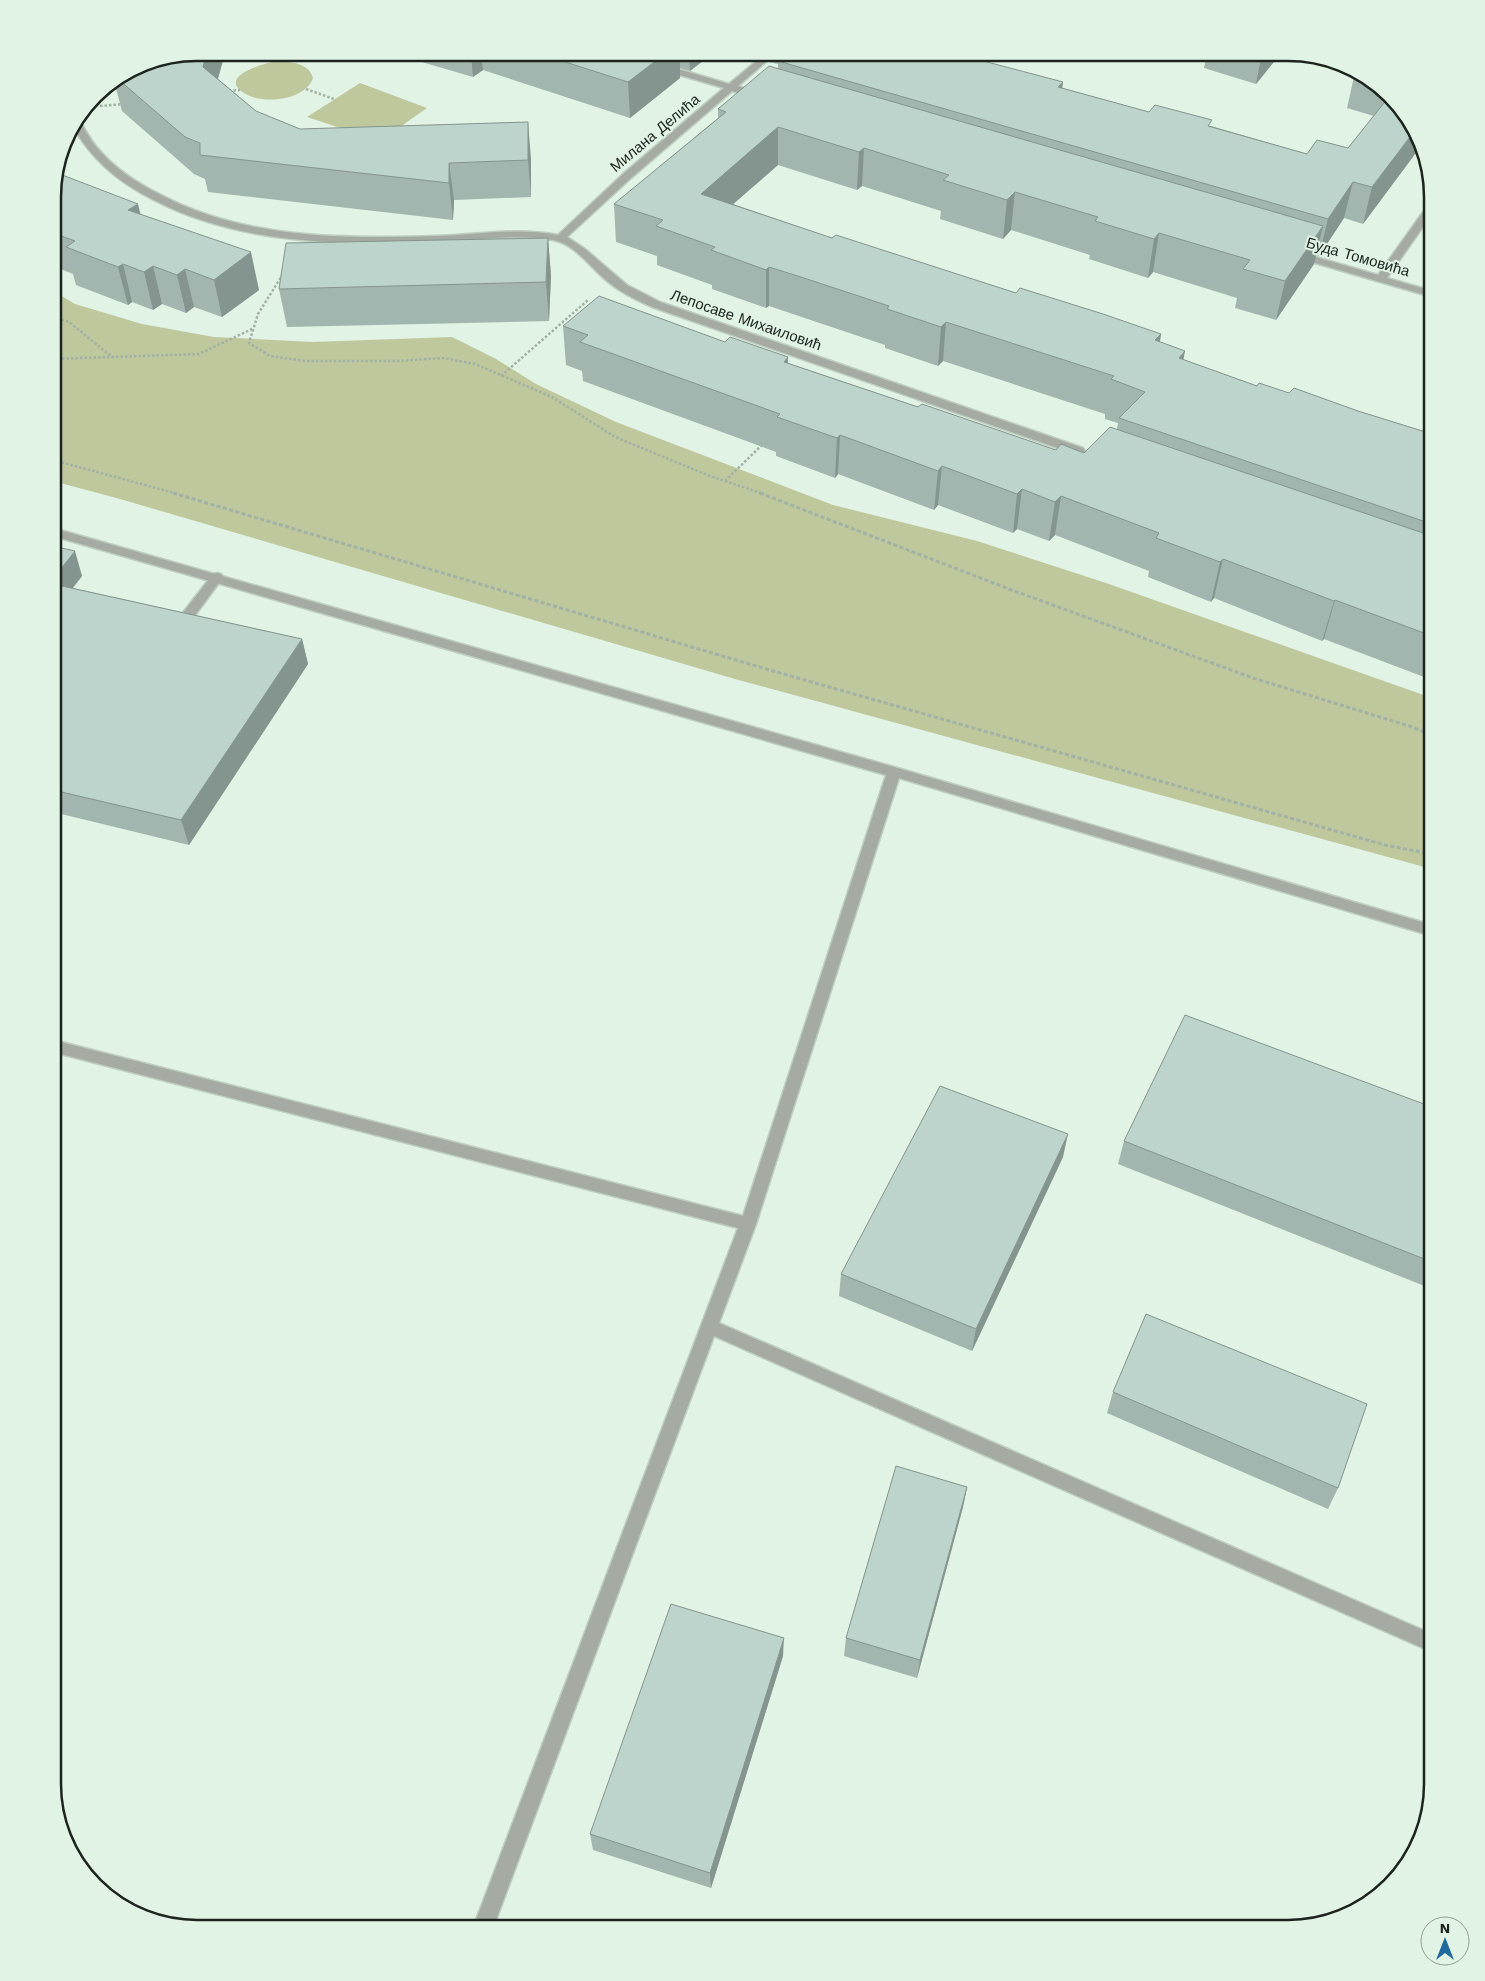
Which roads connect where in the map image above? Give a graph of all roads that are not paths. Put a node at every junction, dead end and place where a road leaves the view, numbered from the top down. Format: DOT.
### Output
graph roads {
  1 [pos="761,62"];
  2 [pos="650,64"];
  3 [pos="732,87"];
  4 [pos="772,99"];
  5 [pos="80,129"];
  6 [pos="1424,218"];
  7 [pos="560,238"];
  8 [pos="1286,251"];
  9 [pos="1381,279"];
  10 [pos="1424,292"];
  11 [pos="1093,456"];
  12 [pos="62,534"];
  13 [pos="217,577"];
  14 [pos="180,626"];
  15 [pos="894,772"];
  16 [pos="1424,928"];
  17 [pos="61,1048"];
  18 [pos="748,1224"];
  19 [pos="710,1326"];
  20 [pos="1424,1639"];
  21 [pos="486,1920"];
  1 -- 3 [label="street, Милана Делића"];
  2 -- 3 [label="street"];
  3 -- 4 [label="street"];
  3 -- 7 [label="street, Милана Делића"];
  5 -- 7 [label="street, Лепосаве Михаиловић"];
  6 -- 9 [label="street"];
  7 -- 11 [label="street, Лепосаве Михаиловић"];
  8 -- 9 [label="street, Буда Томовића"];
  9 -- 10 [label="street, Буда Томовића"];
  12 -- 13 [label="street"];
  13 -- 14 [label="street"];
  13 -- 15 [label="street"];
  15 -- 16 [label="street"];
  15 -- 18 [label="street"];
  17 -- 18 [label="street"];
  18 -- 19 [label="street"];
  19 -- 20 [label="street"];
  19 -- 21 [label="street"];
}
